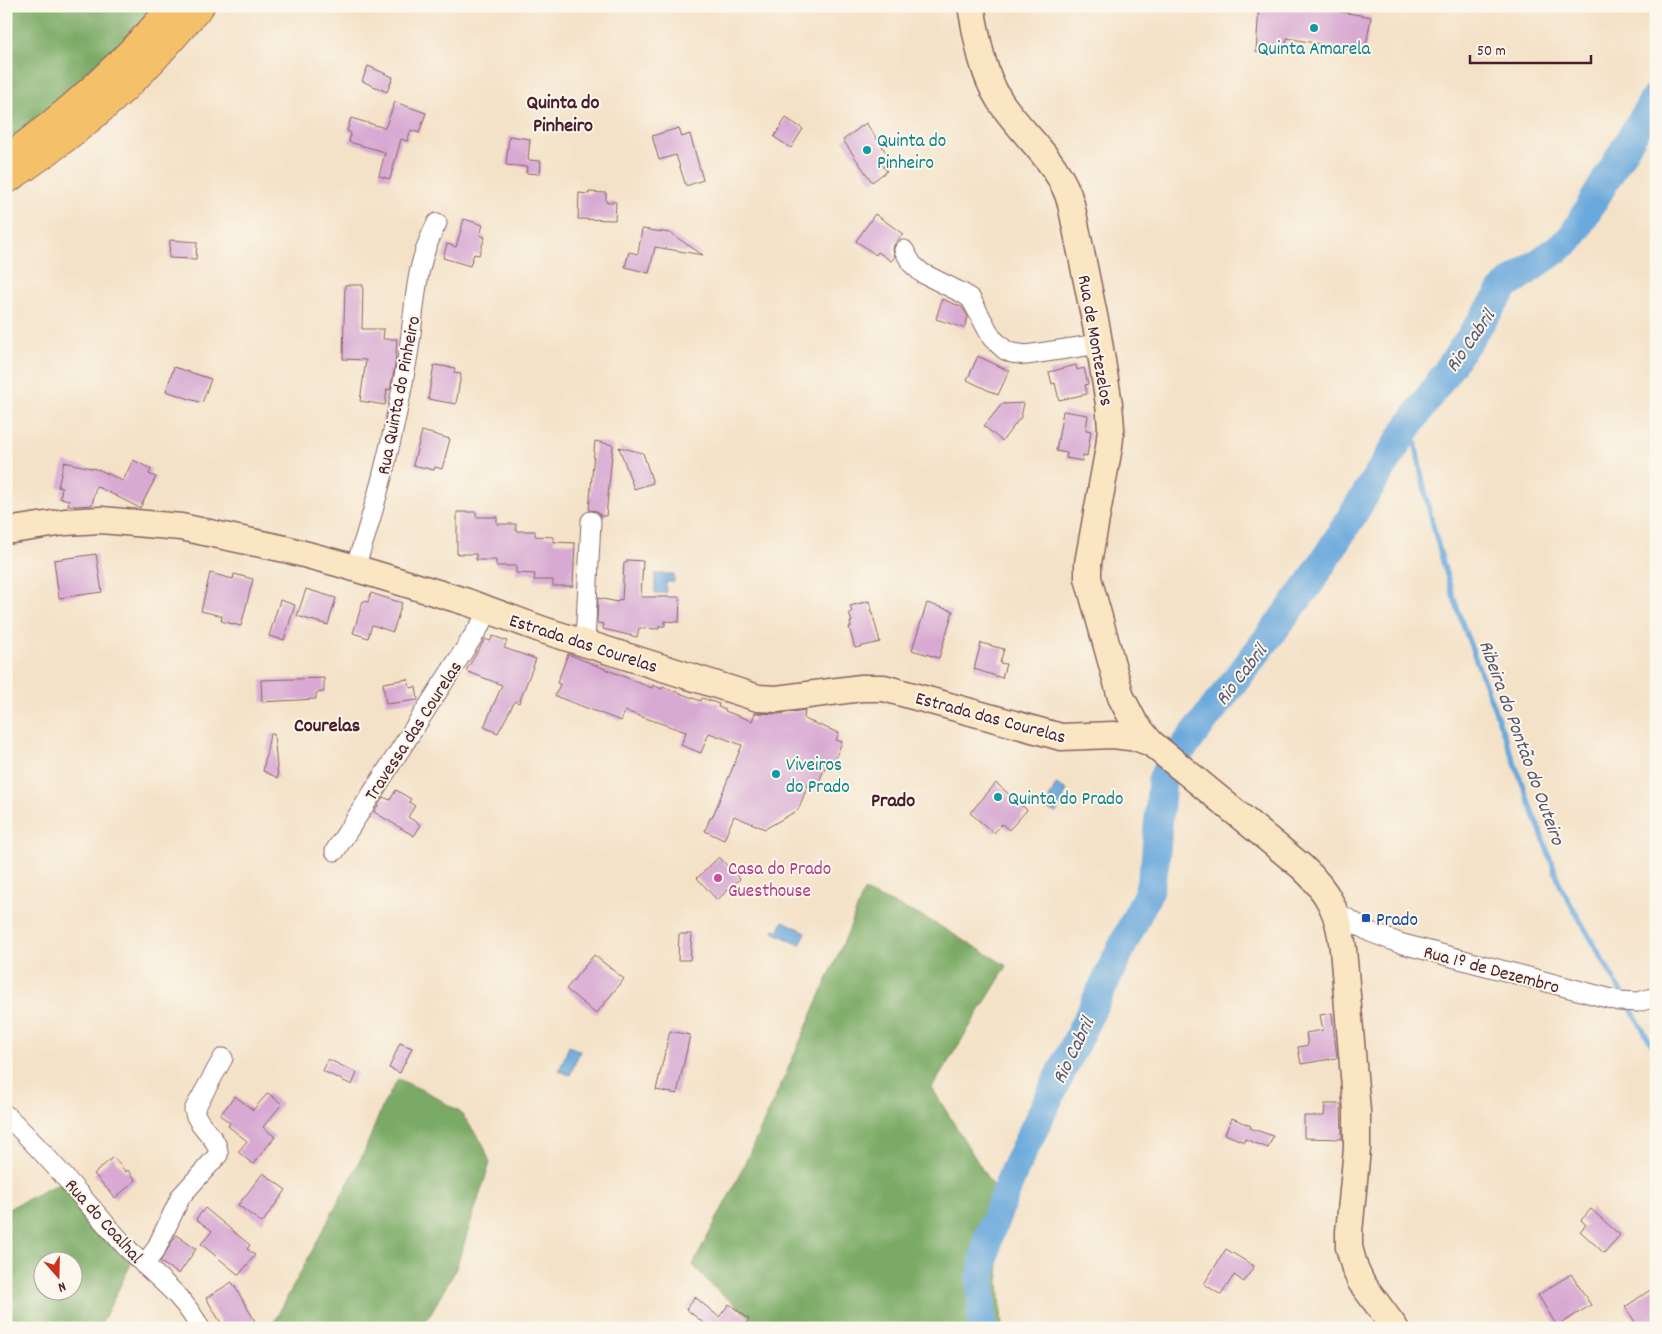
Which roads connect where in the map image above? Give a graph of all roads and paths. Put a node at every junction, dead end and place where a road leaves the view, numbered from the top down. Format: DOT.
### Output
graph roads {
  1 [pos="173,6"];
  2 [pos="200,6"];
  3 [pos="971,6"];
  4 [pos="6,158"];
  5 [pos="6,180"];
  6 [pos="438,223"];
  7 [pos="904,250"];
  8 [pos="1099,344"];
  9 [pos="591,521"];
  10 [pos="6,531"];
  11 [pos="355,568"];
  12 [pos="490,610"];
  13 [pos="585,643"];
  14 [pos="1124,715"];
  15 [pos="335,851"];
  16 [pos="1335,911"];
  17 [pos="1647,1000"];
  18 [pos="224,1058"];
  19 [pos="6,1115"];
  20 [pos="144,1265"];
  21 [pos="200,1328"];
  22 [pos="1394,1328"];
  1 -- 4 [label="highway"];
  2 -- 5 [label="highway"];
  3 -- 8 [label="main road, Rua de Montezelos"];
  6 -- 11 [label="street, Rua Quinta do Pinheiro"];
  7 -- 8 [label="street"];
  8 -- 14 [label="main road, Rua de Montezelos"];
  9 -- 13 [label="street"];
  10 -- 11 [label="main road, Estrada das Courelas"];
  11 -- 12 [label="main road, Estrada das Courelas"];
  12 -- 13 [label="main road, Estrada das Courelas"];
  12 -- 15 [label="street, Travessa das Courelas"];
  13 -- 14 [label="main road, Estrada das Courelas"];
  14 -- 16 [label="main road, Estrada das Courelas"];
  16 -- 17 [label="street, Rua 1º de Dezembro"];
  16 -- 22 [label="main road"];
  18 -- 20 [label="street"];
  19 -- 20 [label="street, Rua do Coalhal"];
  20 -- 21 [label="street, Rua do Coalhal"];
}
